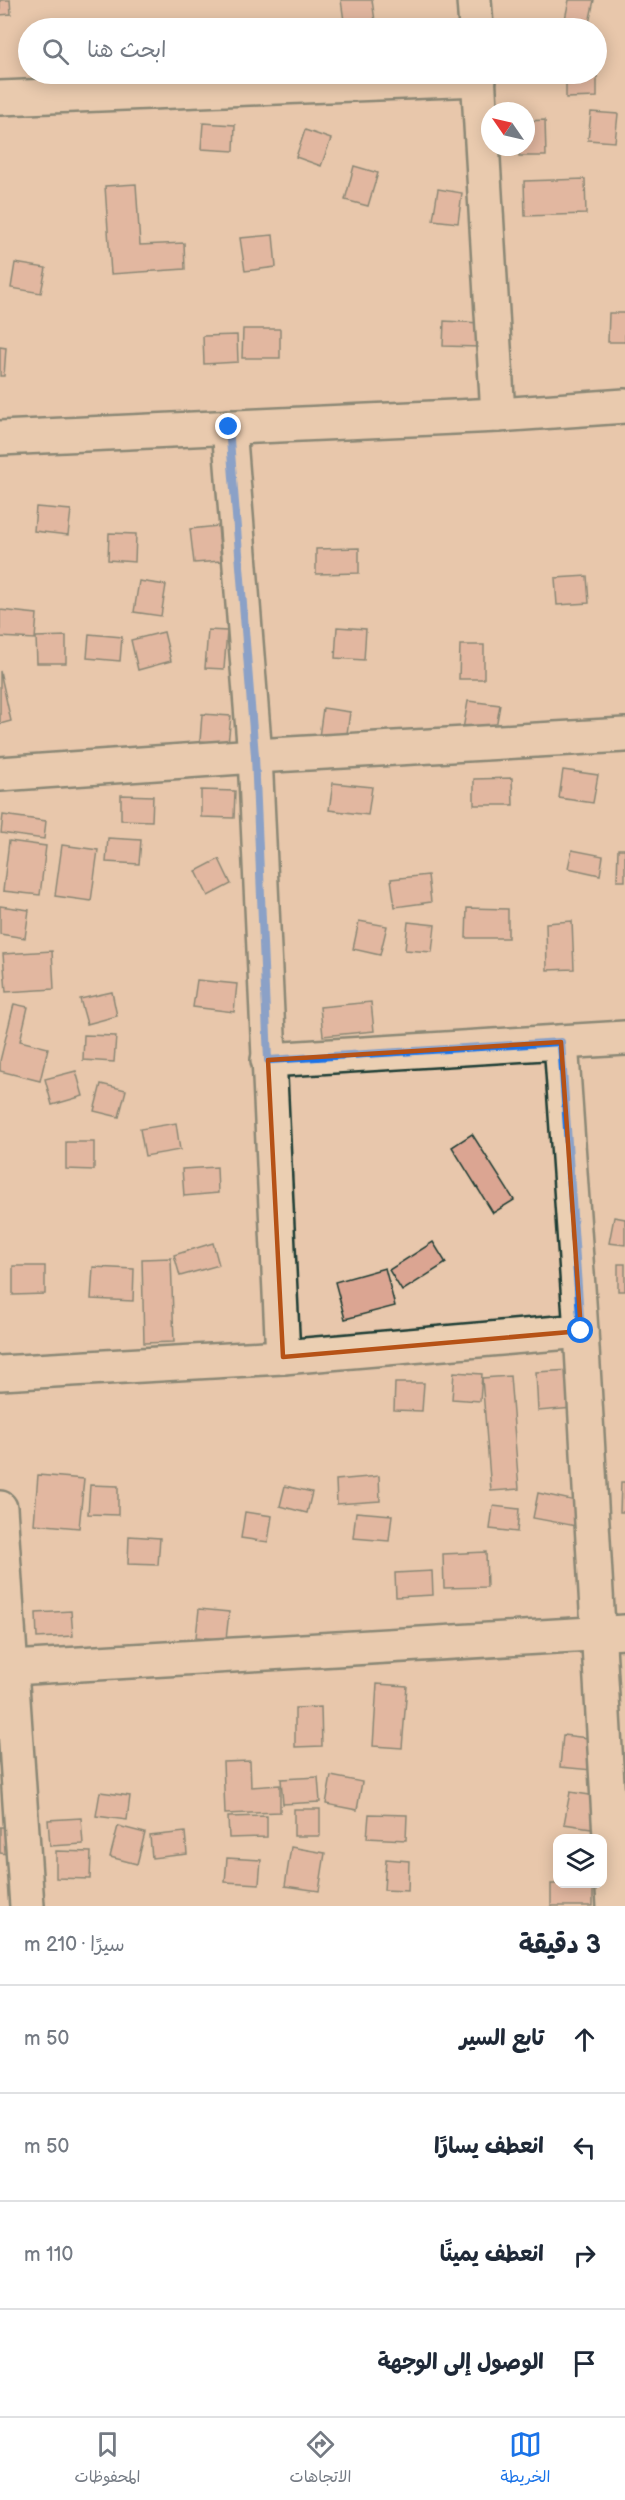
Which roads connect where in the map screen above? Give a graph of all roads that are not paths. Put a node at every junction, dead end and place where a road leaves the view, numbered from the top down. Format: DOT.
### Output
graph roads {
  1 [pos="474,0"];
  2 [pos="475,18"];
  3 [pos="304,84"];
  4 [pos="478,84"];
  5 [pos="0,98"];
  6 [pos="625,406"];
  7 [pos="498,415"];
  8 [pos="229,427"];
  9 [pos="0,438"];
  10 [pos="625,735"];
  11 [pos="255,756"];
  12 [pos="0,774"];
  13 [pos="625,1038"];
  14 [pos="561,1042"];
  15 [pos="268,1060"];
  16 [pos="581,1331"];
  17 [pos="282,1357"];
  18 [pos="0,1373"];
  19 [pos="0,1508"];
  20 [pos="612,1633"];
  21 [pos="12,1668"];
  22 [pos="27,1906"];
  23 [pos="614,1906"];
  1 -- 2 [label="street"];
  3 -- 5 [label="street"];
  4 -- 7 [label="street"];
  6 -- 7 [label="street"];
  7 -- 8 [label="street"];
  8 -- 9 [label="street"];
  8 -- 11 [label="street"];
  10 -- 11 [label="street"];
  11 -- 12 [label="street"];
  11 -- 15 [label="street"];
  13 -- 14 [label="street"];
  14 -- 15 [label="street"];
  14 -- 16 [label="street"];
  15 -- 17 [label="street"];
  16 -- 17 [label="street"];
  16 -- 20 [label="street"];
  17 -- 18 [label="street"];
  19 -- 21 [label="street"];
  20 -- 21 [label="street"];
  20 -- 23 [label="street"];
  21 -- 22 [label="street"];
}
